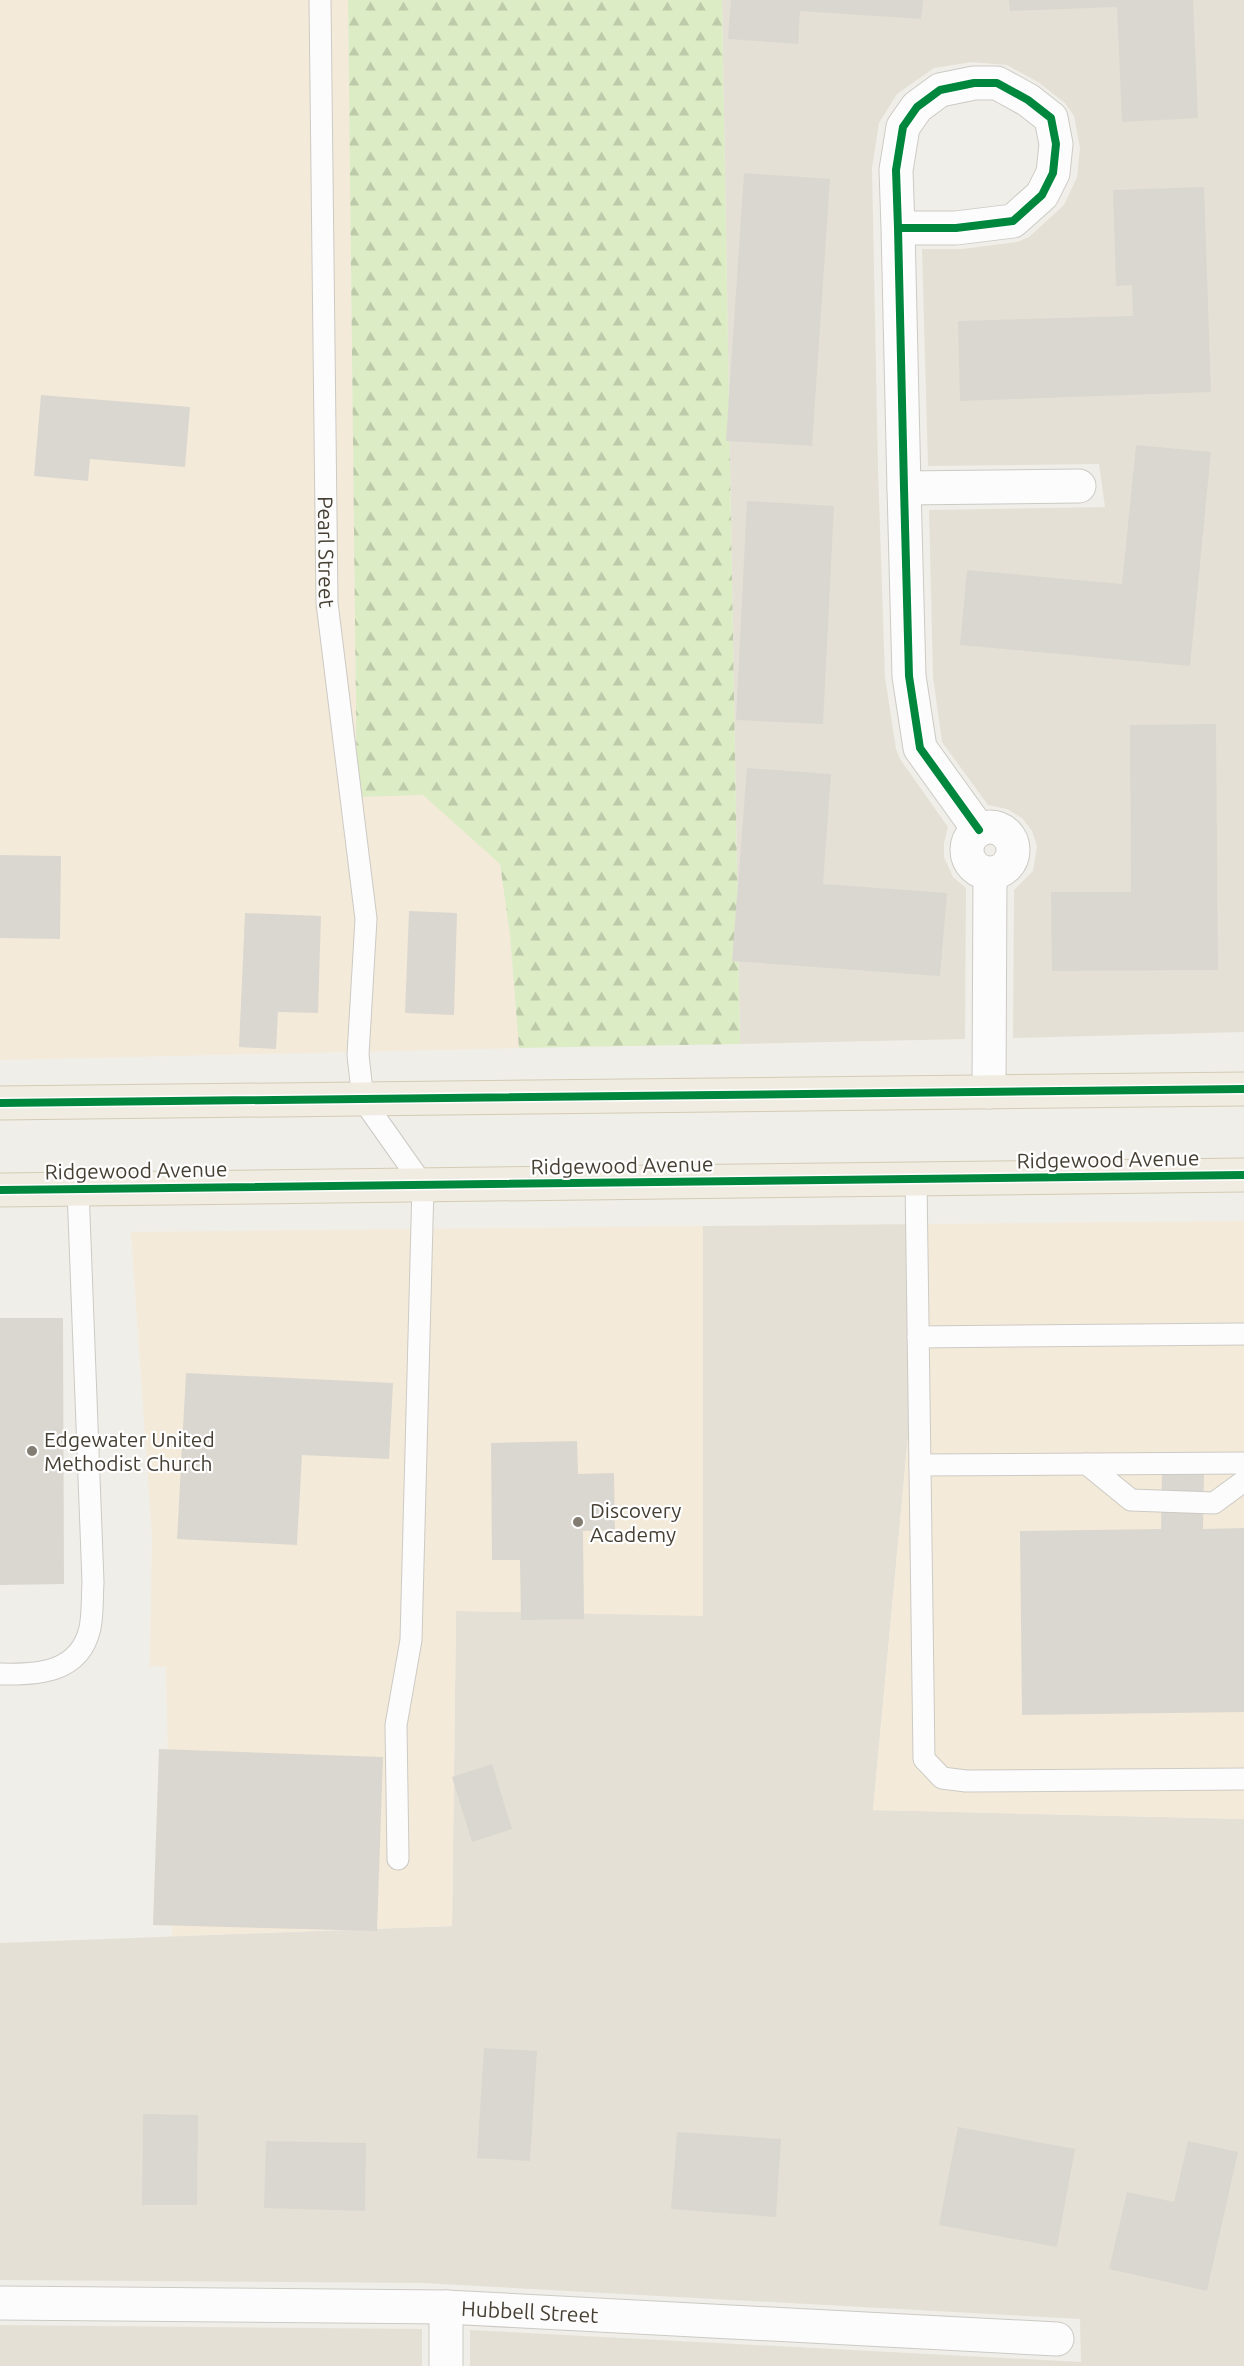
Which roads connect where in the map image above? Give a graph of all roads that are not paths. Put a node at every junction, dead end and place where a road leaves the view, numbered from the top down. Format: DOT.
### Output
graph roads {
  1 [pos="320,0"];
  2 [pos="898,228"];
  3 [pos="1079,486"];
  4 [pos="904,488"];
  5 [pos="1244,1089"];
  6 [pos="988,1092"];
  7 [pos="363,1100"];
  8 [pos="0,1102"];
  9 [pos="1244,1175"];
  10 [pos="916,1180"];
  11 [pos="423,1185"];
  12 [pos="78,1189"];
  13 [pos="0,1190"];
  14 [pos="1244,1334"];
  15 [pos="918,1337"];
  16 [pos="1244,1463"];
  17 [pos="1087,1464"];
  18 [pos="920,1465"];
  19 [pos="1244,1481"];
  20 [pos="0,1674"];
  21 [pos="1244,1779"];
  22 [pos="399,1859"];
  23 [pos="0,2303"];
  24 [pos="446,2307"];
  25 [pos="1057,2339"];
  26 [pos="446,2366"];
  1 -- 7 [label="lane, Pearl Street"];
  2 -- 2 [label="street"];
  2 -- 4 [label="street"];
  3 -- 4 [label="street"];
  4 -- 6 [label="street"];
  5 -- 6 [label="main road"];
  6 -- 7 [label="main road"];
  7 -- 8 [label="main road"];
  7 -- 11 [label="lane"];
  9 -- 10 [label="main road, Ridgewood Avenue"];
  10 -- 11 [label="main road, Ridgewood Avenue"];
  10 -- 15 [label="lane"];
  11 -- 12 [label="main road, Ridgewood Avenue"];
  11 -- 22 [label="lane"];
  12 -- 13 [label="main road, Ridgewood Avenue"];
  12 -- 20 [label="lane"];
  14 -- 15 [label="lane"];
  15 -- 18 [label="lane"];
  16 -- 17 [label="lane"];
  17 -- 18 [label="lane"];
  17 -- 19 [label="lane"];
  18 -- 21 [label="lane"];
  23 -- 24 [label="street, Hubbell Street"];
  24 -- 25 [label="street, Hubbell Street"];
  24 -- 26 [label="street"];
}
